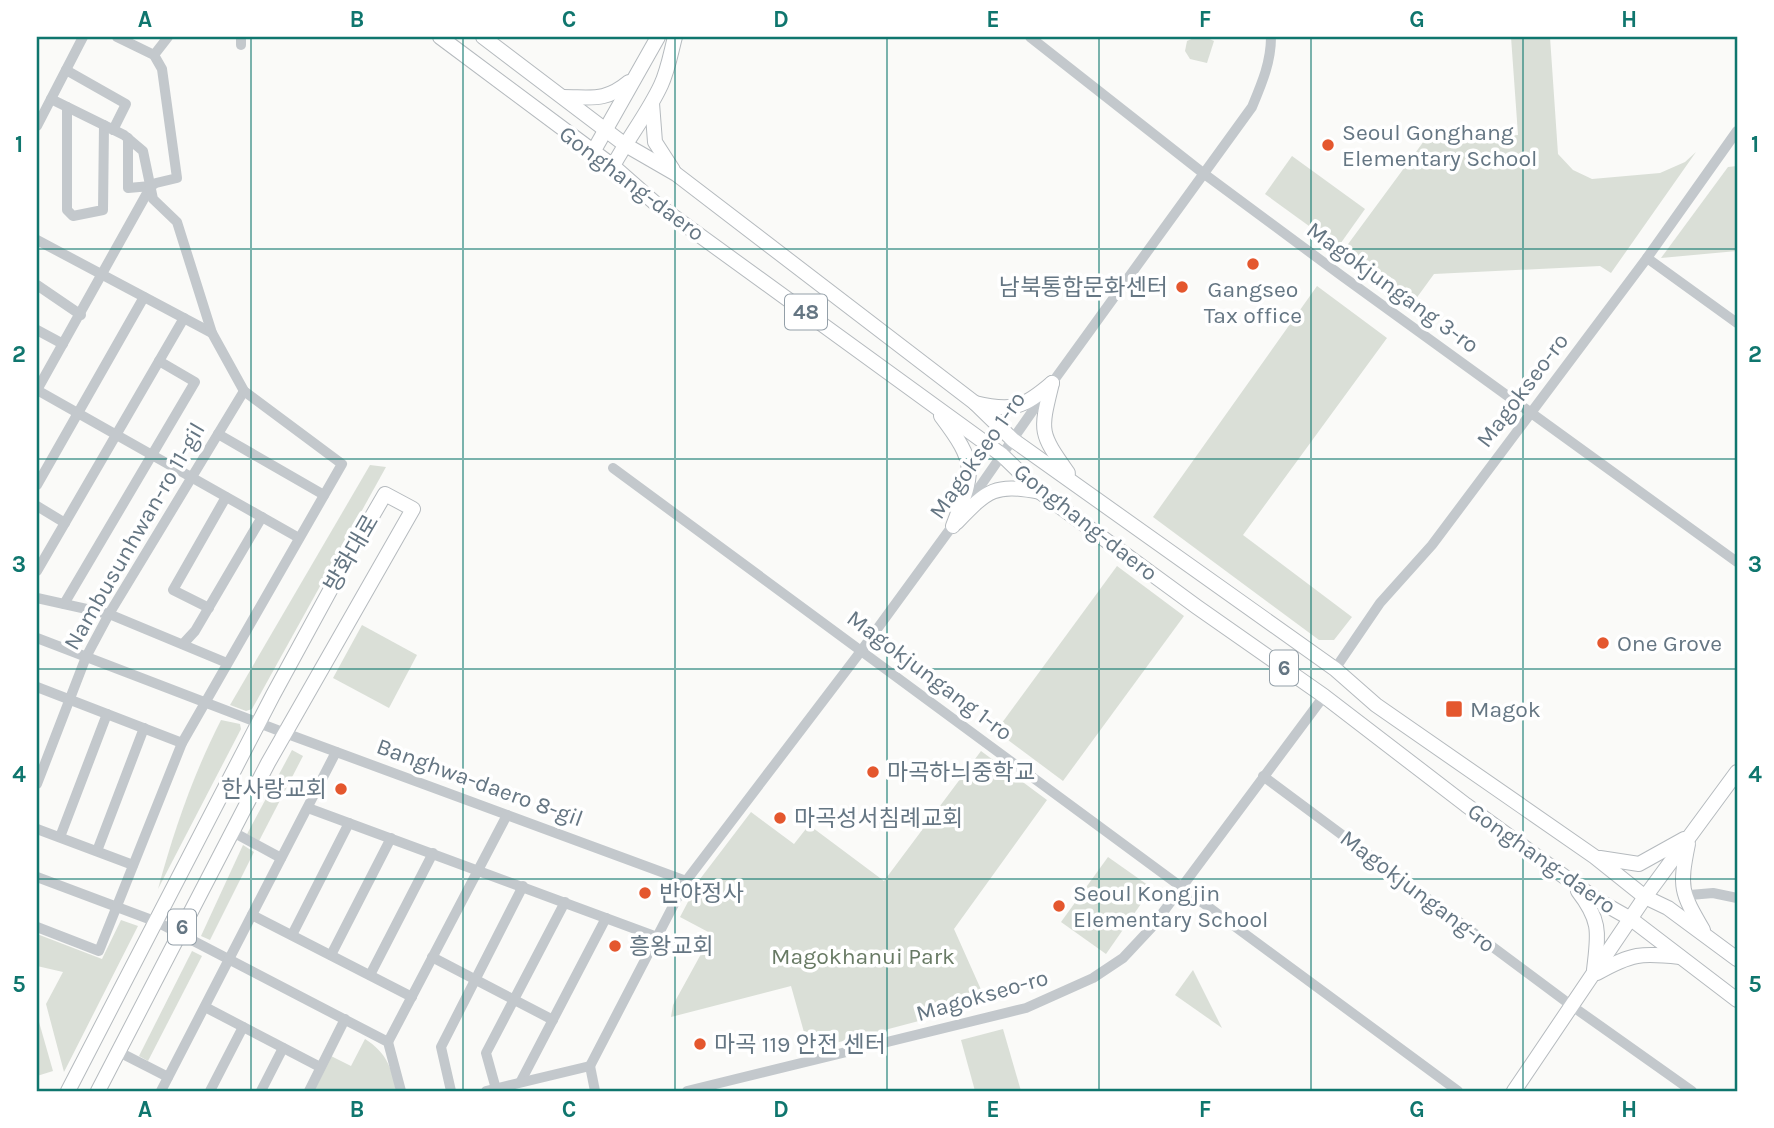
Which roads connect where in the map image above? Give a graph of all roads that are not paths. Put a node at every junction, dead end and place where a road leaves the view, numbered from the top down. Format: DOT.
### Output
graph roads {
  1 [pos="83,37"];
  2 [pos="117,37"];
  3 [pos="168,37"];
  4 [pos="440,37"];
  5 [pos="483,37"];
  6 [pos="658,37"];
  7 [pos="675,37"];
  8 [pos="1030,37"];
  9 [pos="1271,37"];
  10 [pos="154,55"];
  11 [pos="66,70"];
  12 [pos="635,77"];
  13 [pos="563,97"];
  14 [pos="51,99"];
  15 [pos="652,103"];
  16 [pos="67,107"];
  17 [pos="37,126"];
  18 [pos="108,127"];
  19 [pos="606,130"];
  20 [pos="1737,131"];
  21 [pos="128,138"];
  22 [pos="624,144"];
  23 [pos="593,152"];
  24 [pos="613,166"];
  25 [pos="1203,173"];
  26 [pos="676,174"];
  27 [pos="151,187"];
  28 [pos="37,240"];
  29 [pos="1647,258"];
  30 [pos="103,275"];
  31 [pos="37,285"];
  32 [pos="144,297"];
  33 [pos="80,314"];
  34 [pos="184,317"];
  35 [pos="1737,323"];
  36 [pos="37,330"];
  37 [pos="212,333"];
  38 [pos="63,344"];
  39 [pos="159,361"];
  40 [pos="1052,383"];
  41 [pos="37,390"];
  42 [pos="244,391"];
  43 [pos="975,403"];
  44 [pos="933,405"];
  45 [pos="78,413"];
  46 [pos="1530,414"];
  47 [pos="218,434"];
  48 [pos="117,435"];
  49 [pos="1013,440"];
  50 [pos="1002,454"];
  51 [pos="152,455"];
  52 [pos="613,468"];
  53 [pos="192,478"];
  54 [pos="1074,483"];
  55 [pos="37,485"];
  56 [pos="1040,492"];
  57 [pos="324,495"];
  58 [pos="226,497"];
  59 [pos="37,506"];
  60 [pos="262,517"];
  61 [pos="65,523"];
  62 [pos="953,526"];
  63 [pos="299,538"];
  64 [pos="1737,562"];
  65 [pos="37,571"];
  66 [pos="37,598"];
  67 [pos="64,604"];
  68 [pos="209,608"];
  69 [pos="109,614"];
  70 [pos="37,638"];
  71 [pos="183,644"];
  72 [pos="861,651"];
  73 [pos="86,657"];
  74 [pos="227,663"];
  75 [pos="1335,669"];
  76 [pos="37,687"];
  77 [pos="1324,696"];
  78 [pos="70,699"];
  79 [pos="204,702"];
  80 [pos="107,714"];
  81 [pos="259,723"];
  82 [pos="144,728"];
  83 [pos="285,733"];
  84 [pos="181,743"];
  85 [pos="337,751"];
  86 [pos="1737,772"];
  87 [pos="1263,776"];
  88 [pos="37,784"];
  89 [pos="307,807"];
  90 [pos="507,814"];
  91 [pos="349,822"];
  92 [pos="37,828"];
  93 [pos="231,831"];
  94 [pos="1690,836"];
  95 [pos="60,837"];
  96 [pos="391,838"];
  97 [pos="97,852"];
  98 [pos="433,853"];
  99 [pos="1595,857"];
  100 [pos="281,858"];
  101 [pos="133,865"];
  102 [pos="478,869"];
  103 [pos="37,877"];
  104 [pos="1569,880"];
  105 [pos="687,881"];
  106 [pos="523,886"];
  107 [pos="1180,888"];
  108 [pos="1690,895"];
  109 [pos="1645,897"];
  110 [pos="1737,898"];
  111 [pos="565,902"];
  112 [pos="117,907"];
  113 [pos="252,915"];
  114 [pos="606,918"];
  115 [pos="1631,919"];
  116 [pos="157,922"];
  117 [pos="37,927"];
  118 [pos="179,933"];
  119 [pos="292,935"];
  120 [pos="1706,935"];
  121 [pos="657,937"];
  122 [pos="331,955"];
  123 [pos="432,957"];
  124 [pos="1680,957"];
  125 [pos="229,959"];
  126 [pos="1737,959"];
  127 [pos="370,975"];
  128 [pos="1593,975"];
  129 [pos="475,980"];
  130 [pos="412,997"];
  131 [pos="514,999"];
  132 [pos="1737,1000"];
  133 [pos="1572,1006"];
  134 [pos="205,1007"];
  135 [pos="345,1019"];
  136 [pos="553,1020"];
  137 [pos="243,1027"];
  138 [pos="388,1042"];
  139 [pos="283,1048"];
  140 [pos="117,1051"];
  141 [pos="590,1066"];
  142 [pos="320,1068"];
  143 [pos="168,1077"];
  144 [pos="522,1082"];
  145 [pos="491,1090"];
  146 [pos="68,1091"];
  147 [pos="98,1091"];
  148 [pos="161,1091"];
  149 [pos="210,1091"];
  150 [pos="261,1091"];
  151 [pos="309,1091"];
  152 [pos="401,1091"];
  153 [pos="451,1091"];
  154 [pos="595,1091"];
  155 [pos="687,1091"];
  156 [pos="1458,1091"];
  157 [pos="1514,1091"];
  158 [pos="1692,1091"];
  1 -- 11 [label="street"];
  2 -- 10 [label="street"];
  3 -- 10 [label="street"];
  4 -- 23 [label="main road, Gonghang-daero / 48"];
  5 -- 13 [label="main road, Gonghang-daero / 48"];
  6 -- 12 [label="main road"];
  7 -- 15 [label="main road"];
  8 -- 25 [label="street, Magokjungang 3-ro"];
  9 -- 25 [label="street, Magokseo 1-ro"];
  10 -- 27 [label="street"];
  11 -- 14 [label="street"];
  11 -- 18 [label="street"];
  12 -- 13 [label="main road"];
  12 -- 19 [label="main road"];
  13 -- 19 [label="main road, Gonghang-daero / 48"];
  14 -- 16 [label="street"];
  14 -- 17 [label="street"];
  15 -- 22 [label="main road"];
  15 -- 26 [label="main road"];
  16 -- 18 [label="street"];
  16 -- 18 [label="street"];
  18 -- 21 [label="street"];
  19 -- 22 [label="main road, Gonghang-daero / 48"];
  19 -- 23 [label="main road"];
  20 -- 29 [label="street, Magokseo-ro"];
  21 -- 27 [label="street"];
  21 -- 27 [label="street"];
  22 -- 24 [label="main road"];
  22 -- 26 [label="main road, Gonghang-daero / 48"];
  23 -- 24 [label="main road, Gonghang-daero / 48"];
  24 -- 44 [label="main road, Gonghang-daero / 48"];
  25 -- 40 [label="street, Magokseo 1-ro"];
  25 -- 46 [label="street, Magokjungang 3-ro"];
  26 -- 43 [label="main road, Gonghang-daero / 48"];
  27 -- 30 [label="street"];
  27 -- 37 [label="street"];
  28 -- 30 [label="street"];
  29 -- 35 [label="street"];
  29 -- 46 [label="street, Magokseo-ro"];
  30 -- 32 [label="street"];
  30 -- 33 [label="street"];
  31 -- 33 [label="street"];
  32 -- 34 [label="street"];
  32 -- 45 [label="street"];
  33 -- 38 [label="street"];
  34 -- 37 [label="street"];
  34 -- 39 [label="street"];
  36 -- 38 [label="street"];
  37 -- 42 [label="street"];
  38 -- 41 [label="street"];
  39 -- 48 [label="street"];
  39 -- 51 [label="street"];
  40 -- 43 [label="main road"];
  40 -- 49 [label="street, Magokseo 1-ro"];
  40 -- 54 [label="main road"];
  41 -- 45 [label="street"];
  42 -- 47 [label="street, Nambusunhwan-ro 11-gil"];
  42 -- 57 [label="street"];
  43 -- 49 [label="main road, Gonghang-daero / 48"];
  44 -- 50 [label="main road, Gonghang-daero / 48"];
  44 -- 62 [label="main road"];
  45 -- 48 [label="street"];
  45 -- 55 [label="street"];
  46 -- 64 [label="street, Magokjungang 3-ro"];
  46 -- 75 [label="street, Magokseo-ro"];
  47 -- 53 [label="street, Nambusunhwan-ro 11-gil"];
  47 -- 57 [label="street"];
  48 -- 51 [label="street"];
  48 -- 61 [label="street"];
  49 -- 50 [label="street, Magokseo 1-ro"];
  49 -- 54 [label="main road, Gonghang-daero / 6"];
  50 -- 56 [label="main road, Gonghang-daero / 6"];
  50 -- 62 [label="street, Magokseo 1-ro"];
  51 -- 53 [label="street"];
  51 -- 67 [label="street"];
  52 -- 72 [label="street, Magokjungang 1-ro"];
  53 -- 58 [label="street"];
  53 -- 69 [label="street, Nambusunhwan-ro 11-gil"];
  54 -- 75 [label="main road, Gonghang-daero / 6"];
  56 -- 62 [label="main road"];
  56 -- 77 [label="main road, Gonghang-daero / 6"];
  57 -- 63 [label="street"];
  58 -- 60 [label="street"];
  58 -- 68 [label="street"];
  59 -- 61 [label="street"];
  60 -- 63 [label="street"];
  60 -- 68 [label="street"];
  61 -- 65 [label="street"];
  62 -- 72 [label="street, Magokseo 1-ro"];
  63 -- 74 [label="street"];
  66 -- 67 [label="street"];
  67 -- 69 [label="street"];
  68 -- 71 [label="street"];
  69 -- 71 [label="street"];
  69 -- 73 [label="street, Nambusunhwan-ro 11-gil"];
  70 -- 73 [label="street, Banghwa-daero 8-gil"];
  71 -- 74 [label="street"];
  72 -- 105 [label="street, Magokseo 1-ro"];
  72 -- 107 [label="street, Magokjungang 1-ro"];
  73 -- 78 [label="street, Nambusunhwan-ro 11-gil"];
  73 -- 79 [label="street, Banghwa-daero 8-gil"];
  74 -- 79 [label="street"];
  75 -- 99 [label="main road, Gonghang-daero / 6"];
  76 -- 78 [label="street"];
  77 -- 87 [label="street, Magokseo-ro"];
  77 -- 104 [label="main road, Gonghang-daero / 6"];
  78 -- 80 [label="street"];
  78 -- 88 [label="street, Nambusunhwan-ro 11-gil"];
  79 -- 81 [label="street, Banghwa-daero 8-gil"];
  79 -- 84 [label="street"];
  80 -- 82 [label="street"];
  80 -- 95 [label="street"];
  81 -- 83 [label="street, Banghwa-daero 8-gil"];
  81 -- 83 [label="main road, 방화대로"];
  81 -- 116 [label="main road, 방화대로 / 6"];
  82 -- 84 [label="street"];
  82 -- 97 [label="street"];
  83 -- 85 [label="street, Banghwa-daero 8-gil"];
  83 -- 93 [label="main road, 방화대로 / 6"];
  84 -- 101 [label="street"];
  85 -- 89 [label="street"];
  85 -- 90 [label="street, Banghwa-daero 8-gil"];
  86 -- 94 [label="main road"];
  87 -- 107 [label="street, Magokseo-ro"];
  87 -- 133 [label="street, Magokjungang-ro"];
  89 -- 91 [label="street"];
  89 -- 100 [label="street"];
  90 -- 102 [label="street"];
  90 -- 105 [label="street, Banghwa-daero 8-gil"];
  91 -- 96 [label="street"];
  91 -- 119 [label="street"];
  92 -- 95 [label="street"];
  93 -- 100 [label="street"];
  93 -- 118 [label="main road, 6"];
  94 -- 99 [label="main road"];
  94 -- 109 [label="main road"];
  94 -- 120 [label="main road"];
  95 -- 97 [label="street"];
  96 -- 98 [label="street"];
  96 -- 122 [label="street"];
  97 -- 101 [label="street"];
  98 -- 102 [label="street"];
  98 -- 127 [label="street"];
  99 -- 109 [label="main road, Gonghang-daero / 6"];
  100 -- 113 [label="street"];
  101 -- 112 [label="street"];
  102 -- 106 [label="street"];
  102 -- 123 [label="street"];
  103 -- 112 [label="street"];
  104 -- 115 [label="main road, Gonghang-daero / 6"];
  104 -- 128 [label="main road"];
  105 -- 121 [label="street, Magokseo 1-ro"];
  106 -- 111 [label="street"];
  106 -- 129 [label="street"];
  107 -- 155 [label="street, Magokseo-ro"];
  107 -- 156 [label="street, Magokjungang 1-ro"];
  108 -- 110 [label="street"];
  109 -- 115 [label="main road"];
  109 -- 120 [label="main road, Gonghang-daero / 6"];
  111 -- 114 [label="street"];
  111 -- 131 [label="street"];
  112 -- 116 [label="street"];
  112 -- 117 [label="street"];
  113 -- 119 [label="street"];
  113 -- 125 [label="street"];
  114 -- 121 [label="street"];
  114 -- 136 [label="street"];
  115 -- 124 [label="main road, Gonghang-daero / 6"];
  115 -- 128 [label="main road"];
  116 -- 118 [label="street"];
  116 -- 146 [label="main road, 6"];
  118 -- 125 [label="street"];
  118 -- 140 [label="main road, 6"];
  119 -- 122 [label="street"];
  120 -- 126 [label="main road, Gonghang-daero / 6"];
  121 -- 141 [label="street, Magokseo 1-ro"];
  122 -- 127 [label="street"];
  123 -- 129 [label="street"];
  123 -- 130 [label="street"];
  124 -- 128 [label="main road"];
  124 -- 132 [label="main road, Gonghang-daero / 6"];
  125 -- 134 [label="street"];
  125 -- 135 [label="street"];
  127 -- 130 [label="street"];
  128 -- 133 [label="main road"];
  129 -- 131 [label="street"];
  129 -- 153 [label="street"];
  130 -- 138 [label="street"];
  131 -- 136 [label="street"];
  131 -- 145 [label="street"];
  133 -- 157 [label="main road"];
  133 -- 158 [label="street, Magokjungang-ro"];
  134 -- 137 [label="street"];
  134 -- 143 [label="street"];
  135 -- 138 [label="street"];
  135 -- 142 [label="street"];
  136 -- 144 [label="street"];
  137 -- 139 [label="street"];
  137 -- 149 [label="street"];
  138 -- 152 [label="street"];
  139 -- 142 [label="street"];
  139 -- 150 [label="street"];
  140 -- 143 [label="street"];
  140 -- 147 [label="main road, 6"];
  141 -- 144 [label="street"];
  141 -- 154 [label="street"];
  142 -- 151 [label="street"];
  143 -- 148 [label="street"];
  144 -- 145 [label="street"];
}
